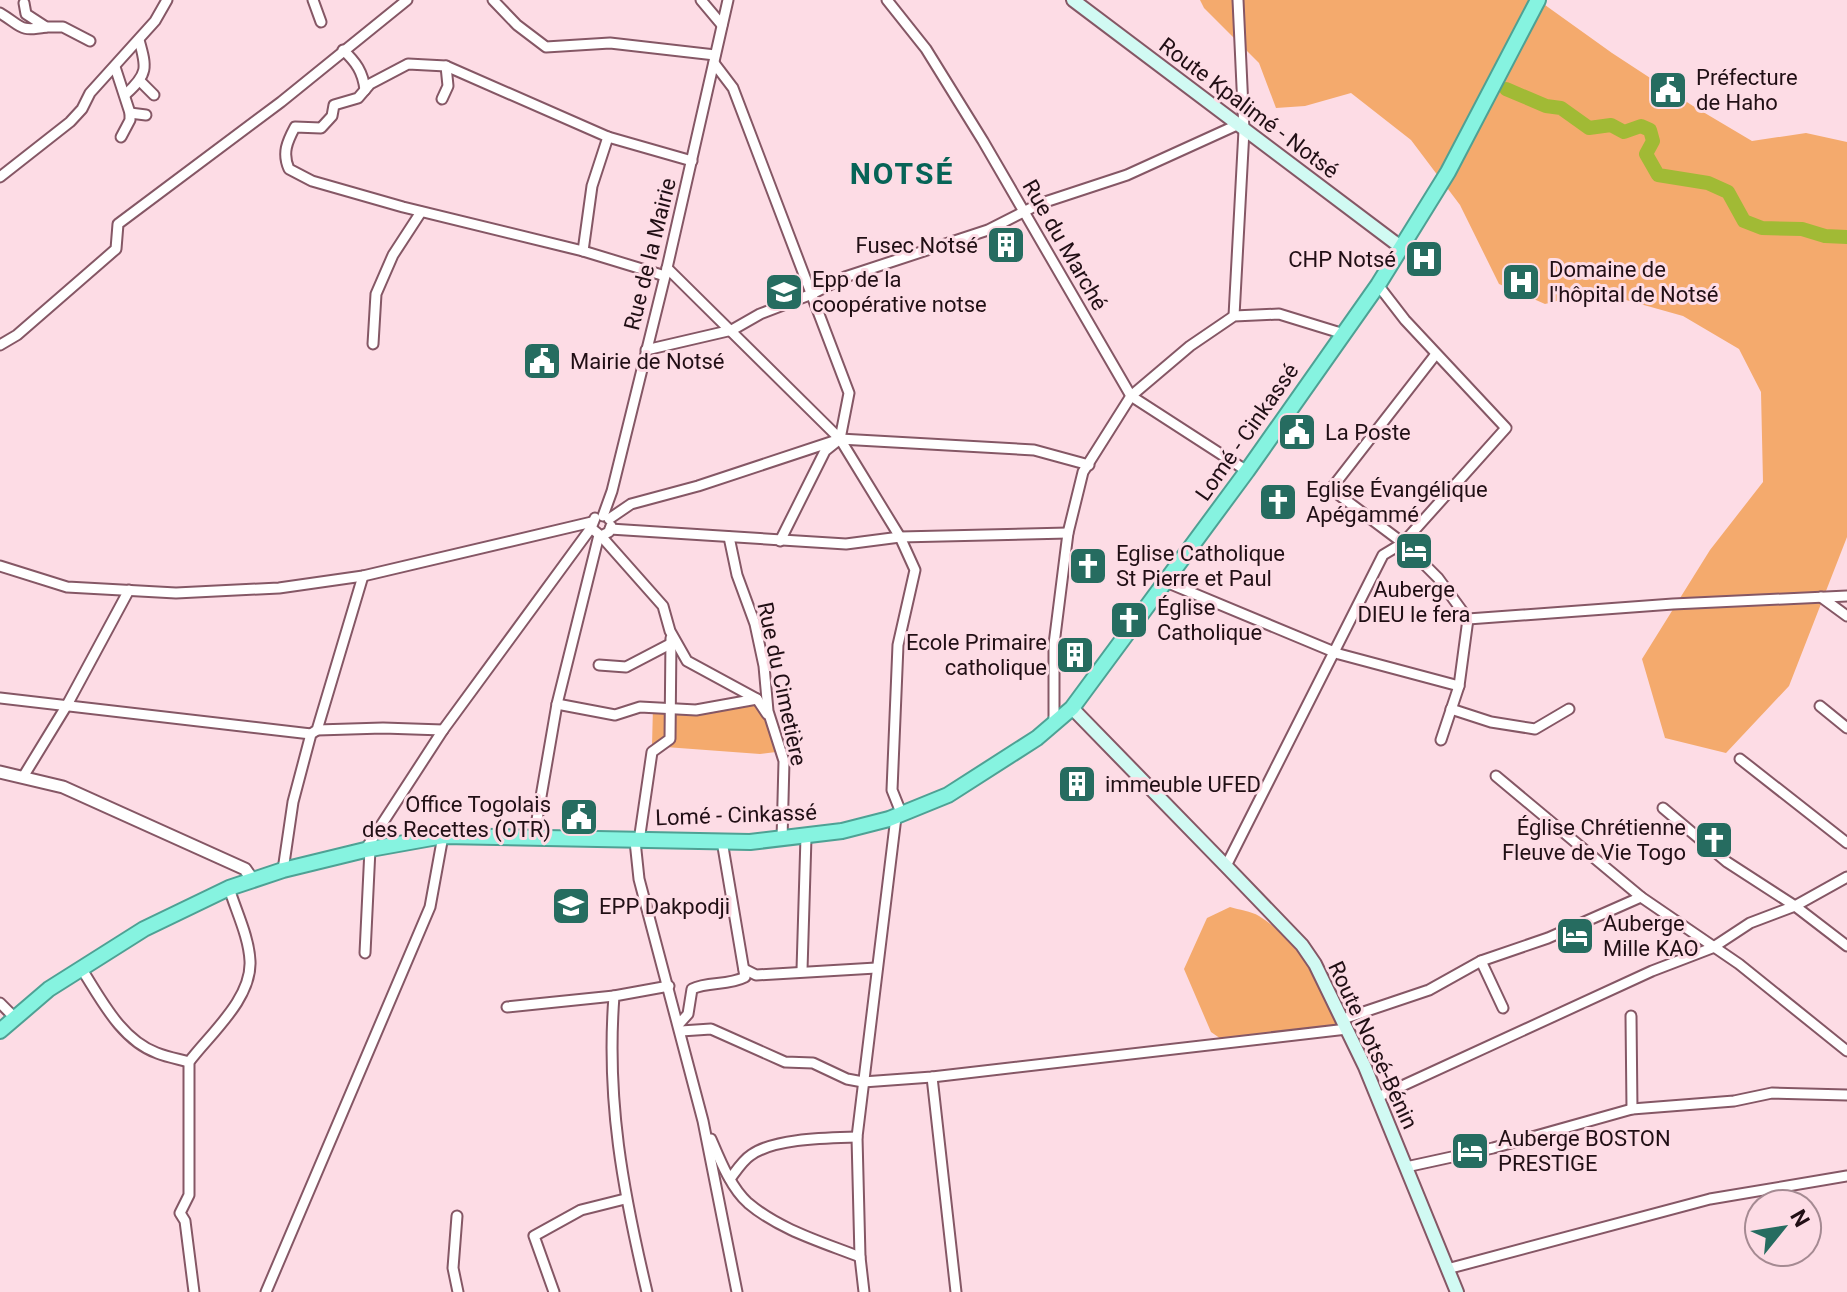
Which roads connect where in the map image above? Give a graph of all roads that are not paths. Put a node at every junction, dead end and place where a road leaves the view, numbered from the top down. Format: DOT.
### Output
graph roads {
  1 [pos="167,0"];
  2 [pos="313,0"];
  3 [pos="407,0"];
  4 [pos="493,0"];
  5 [pos="701,0"];
  6 [pos="728,0"];
  7 [pos="887,0"];
  8 [pos="1073,0"];
  9 [pos="1238,0"];
  10 [pos="1538,0"];
  11 [pos="24,3"];
  12 [pos="0,13"];
  13 [pos="321,22"];
  14 [pos="722,25"];
  15 [pos="46,27"];
  16 [pos="139,40"];
  17 [pos="90,41"];
  18 [pos="343,50"];
  19 [pos="715,59"];
  20 [pos="446,66"];
  21 [pos="115,67"];
  22 [pos="140,81"];
  23 [pos="365,90"];
  24 [pos="126,94"];
  25 [pos="154,95"];
  26 [pos="442,99"];
  27 [pos="130,113"];
  28 [pos="146,115"];
  29 [pos="1241,127"];
  30 [pos="121,137"];
  31 [pos="608,137"];
  32 [pos="692,161"];
  33 [pos="0,177"];
  34 [pos="1024,211"];
  35 [pos="421,212"];
  36 [pos="1402,248"];
  37 [pos="583,251"];
  38 [pos="666,272"];
  39 [pos="1378,285"];
  40 [pos="812,294"];
  41 [pos="1234,316"];
  42 [pos="732,330"];
  43 [pos="1344,334"];
  44 [pos="373,344"];
  45 [pos="0,345"];
  46 [pos="646,350"];
  47 [pos="1436,354"];
  48 [pos="1131,396"];
  49 [pos="840,439"];
  50 [pos="1089,465"];
  51 [pos="1247,471"];
  52 [pos="607,521"];
  53 [pos="596,530"];
  54 [pos="1068,533"];
  55 [pos="729,537"];
  56 [pos="900,537"];
  57 [pos="780,541"];
  58 [pos="1403,543"];
  59 [pos="0,566"];
  60 [pos="363,576"];
  61 [pos="1166,582"];
  62 [pos="129,590"];
  63 [pos="1847,596"];
  64 [pos="1821,597"];
  65 [pos="1847,616"];
  66 [pos="1468,619"];
  67 [pos="670,631"];
  68 [pos="672,643"];
  69 [pos="1333,652"];
  70 [pos="599,665"];
  71 [pos="1459,686"];
  72 [pos="0,698"];
  73 [pos="757,699"];
  74 [pos="557,704"];
  75 [pos="67,705"];
  76 [pos="1820,706"];
  77 [pos="1072,708"];
  78 [pos="670,709"];
  79 [pos="1451,709"];
  80 [pos="1569,709"];
  81 [pos="771,720"];
  82 [pos="1054,725"];
  83 [pos="1847,728"];
  84 [pos="443,730"];
  85 [pos="314,732"];
  86 [pos="1441,740"];
  87 [pos="1740,759"];
  88 [pos="0,772"];
  89 [pos="1496,776"];
  90 [pos="23,777"];
  91 [pos="1663,808"];
  92 [pos="899,816"];
  93 [pos="443,836"];
  94 [pos="534,837"];
  95 [pos="806,837"];
  96 [pos="782,840"];
  97 [pos="637,841"];
  98 [pos="722,841"];
  99 [pos="1847,843"];
  100 [pos="368,850"];
  101 [pos="1226,866"];
  102 [pos="283,870"];
  103 [pos="1847,877"];
  104 [pos="252,879"];
  105 [pos="229,888"];
  106 [pos="1641,897"];
  107 [pos="1795,906"];
  108 [pos="1847,946"];
  109 [pos="1712,948"];
  110 [pos="365,953"];
  111 [pos="1481,961"];
  112 [pos="81,968"];
  113 [pos="876,968"];
  114 [pos="744,969"];
  115 [pos="802,970"];
  116 [pos="669,986"];
  117 [pos="614,996"];
  118 [pos="0,1003"];
  119 [pos="507,1007"];
  120 [pos="1503,1008"];
  121 [pos="1631,1016"];
  122 [pos="14,1017"];
  123 [pos="1345,1024"];
  124 [pos="680,1028"];
  125 [pos="0,1031"];
  126 [pos="1847,1051"];
  127 [pos="189,1062"];
  128 [pos="932,1077"];
  129 [pos="863,1082"];
  130 [pos="1847,1095"];
  131 [pos="1378,1097"];
  132 [pos="1632,1109"];
  133 [pos="703,1121"];
  134 [pos="857,1137"];
  135 [pos="1406,1167"];
  136 [pos="1847,1176"];
  137 [pos="730,1179"];
  138 [pos="625,1199"];
  139 [pos="457,1216"];
  140 [pos="860,1257"];
  141 [pos="1447,1269"];
  142 [pos="194,1292"];
  143 [pos="266,1292"];
  144 [pos="458,1292"];
  145 [pos="554,1292"];
  146 [pos="647,1292"];
  147 [pos="737,1292"];
  148 [pos="864,1292"];
  149 [pos="956,1292"];
  150 [pos="1457,1292"];
  1 -- 16 [label="street"];
  2 -- 13 [label="street"];
  3 -- 18 [label="street"];
  4 -- 19 [label="street"];
  5 -- 14 [label="street"];
  6 -- 14 [label="street, Rue de la Mairie"];
  7 -- 34 [label="street, Rue du Marché"];
  8 -- 29 [label="main road, Route Kpalimé - Notsé"];
  9 -- 29 [label="street"];
  10 -- 36 [label="highway, Lomé - Cinkassé"];
  11 -- 15 [label="street"];
  12 -- 15 [label="street"];
  14 -- 19 [label="street, Rue de la Mairie"];
  15 -- 17 [label="street"];
  16 -- 21 [label="street"];
  16 -- 22 [label="street"];
  18 -- 23 [label="street"];
  18 -- 45 [label="street"];
  19 -- 32 [label="street, Rue de la Mairie"];
  19 -- 40 [label="street"];
  20 -- 23 [label="street"];
  20 -- 26 [label="street"];
  20 -- 31 [label="street"];
  21 -- 24 [label="street"];
  21 -- 33 [label="street"];
  22 -- 24 [label="street"];
  22 -- 25 [label="street"];
  23 -- 35 [label="street"];
  24 -- 27 [label="street"];
  27 -- 28 [label="street"];
  27 -- 30 [label="street"];
  29 -- 34 [label="street"];
  29 -- 36 [label="main road, Route Kpalimé - Notsé"];
  29 -- 41 [label="street"];
  31 -- 32 [label="street"];
  31 -- 37 [label="street"];
  32 -- 38 [label="street, Rue de la Mairie"];
  34 -- 40 [label="street"];
  34 -- 48 [label="street, Rue du Marché"];
  35 -- 37 [label="street"];
  35 -- 44 [label="street"];
  36 -- 39 [label="highway, Lomé - Cinkassé"];
  37 -- 38 [label="street"];
  38 -- 42 [label="street"];
  38 -- 46 [label="street, Rue de la Mairie"];
  39 -- 43 [label="highway, Lomé - Cinkassé"];
  39 -- 47 [label="street"];
  40 -- 42 [label="street"];
  40 -- 49 [label="street"];
  41 -- 43 [label="street"];
  41 -- 48 [label="street"];
  42 -- 46 [label="street"];
  42 -- 49 [label="street"];
  43 -- 51 [label="highway, Lomé - Cinkassé"];
  46 -- 52 [label="street, Rue de la Mairie"];
  47 -- 58 [label="street"];
  47 -- 58 [label="street"];
  48 -- 50 [label="street"];
  48 -- 51 [label="street, Rue du Marché"];
  49 -- 50 [label="street"];
  49 -- 52 [label="street"];
  49 -- 56 [label="street"];
  49 -- 57 [label="street"];
  50 -- 54 [label="street"];
  51 -- 61 [label="highway, Lomé - Cinkassé"];
  52 -- 53 [label="street"];
  52 -- 53 [label="street"];
  52 -- 55 [label="street"];
  53 -- 60 [label="street"];
  53 -- 67 [label="street"];
  53 -- 74 [label="street"];
  53 -- 84 [label="street"];
  54 -- 56 [label="street"];
  54 -- 82 [label="street"];
  55 -- 57 [label="street"];
  55 -- 81 [label="street, Rue du Cimetière"];
  56 -- 57 [label="street"];
  56 -- 92 [label="street"];
  58 -- 66 [label="street"];
  58 -- 69 [label="street"];
  59 -- 62 [label="street"];
  60 -- 62 [label="street"];
  60 -- 85 [label="street"];
  61 -- 69 [label="street"];
  61 -- 77 [label="highway, Lomé - Cinkassé"];
  62 -- 75 [label="street"];
  63 -- 64 [label="street"];
  64 -- 65 [label="street"];
  64 -- 66 [label="street"];
  66 -- 71 [label="street"];
  67 -- 68 [label="street"];
  67 -- 73 [label="street"];
  68 -- 70 [label="street"];
  68 -- 78 [label="street"];
  69 -- 71 [label="street"];
  69 -- 101 [label="street"];
  71 -- 79 [label="street"];
  72 -- 75 [label="street"];
  73 -- 78 [label="street"];
  73 -- 81 [label="street"];
  74 -- 78 [label="street"];
  74 -- 94 [label="street"];
  75 -- 85 [label="street"];
  75 -- 90 [label="street"];
  76 -- 83 [label="street"];
  77 -- 82 [label="highway, Lomé - Cinkassé"];
  77 -- 101 [label="main road, Route Notsé-Bénin"];
  78 -- 97 [label="street"];
  79 -- 80 [label="street"];
  79 -- 86 [label="street"];
  81 -- 96 [label="street, Rue du Cimetière"];
  82 -- 92 [label="highway, Lomé - Cinkassé"];
  84 -- 85 [label="street"];
  84 -- 100 [label="street"];
  85 -- 102 [label="street"];
  87 -- 99 [label="street"];
  88 -- 90 [label="street"];
  89 -- 106 [label="street"];
  90 -- 104 [label="street"];
  91 -- 107 [label="street"];
  92 -- 95 [label="highway, Lomé - Cinkassé"];
  92 -- 113 [label="street"];
  93 -- 94 [label="highway, Lomé - Cinkassé"];
  93 -- 100 [label="highway, Lomé - Cinkassé"];
  93 -- 143 [label="street"];
  94 -- 97 [label="highway, Lomé - Cinkassé"];
  95 -- 96 [label="highway, Lomé - Cinkassé"];
  95 -- 115 [label="street"];
  96 -- 98 [label="highway, Lomé - Cinkassé"];
  97 -- 98 [label="highway, Lomé - Cinkassé"];
  97 -- 116 [label="street"];
  98 -- 114 [label="street"];
  100 -- 102 [label="highway, Lomé - Cinkassé"];
  100 -- 110 [label="street"];
  101 -- 123 [label="main road, Route Notsé-Bénin"];
  102 -- 104 [label="highway, Lomé - Cinkassé"];
  103 -- 107 [label="street"];
  104 -- 105 [label="highway, Lomé - Cinkassé"];
  105 -- 112 [label="highway, Lomé - Cinkassé"];
  105 -- 127 [label="street"];
  106 -- 109 [label="street"];
  106 -- 111 [label="street"];
  107 -- 108 [label="street"];
  107 -- 109 [label="street"];
  109 -- 126 [label="street"];
  109 -- 131 [label="street"];
  111 -- 120 [label="street"];
  111 -- 123 [label="street"];
  112 -- 122 [label="highway, Lomé - Cinkassé"];
  112 -- 127 [label="street"];
  113 -- 115 [label="street"];
  113 -- 129 [label="street"];
  114 -- 115 [label="street"];
  114 -- 124 [label="street"];
  116 -- 117 [label="street"];
  116 -- 124 [label="street"];
  117 -- 119 [label="street"];
  117 -- 138 [label="street"];
  118 -- 122 [label="street"];
  121 -- 132 [label="street"];
  122 -- 125 [label="highway, Lomé - Cinkassé"];
  123 -- 128 [label="street"];
  123 -- 131 [label="main road, Route Notsé-Bénin"];
  124 -- 129 [label="street"];
  124 -- 133 [label="street"];
  127 -- 142 [label="street"];
  128 -- 129 [label="street"];
  128 -- 149 [label="street"];
  129 -- 134 [label="street"];
  130 -- 132 [label="street"];
  131 -- 135 [label="main road, Route Notsé-Bénin"];
  132 -- 135 [label="street"];
  133 -- 137 [label="street"];
  133 -- 147 [label="street"];
  134 -- 137 [label="street"];
  134 -- 140 [label="street"];
  135 -- 141 [label="main road, Route Notsé-Bénin"];
  136 -- 141 [label="street"];
  137 -- 140 [label="street"];
  138 -- 145 [label="street"];
  138 -- 146 [label="street"];
  139 -- 144 [label="street"];
  140 -- 148 [label="street"];
  141 -- 150 [label="main road, Route Notsé-Bénin"];
}
